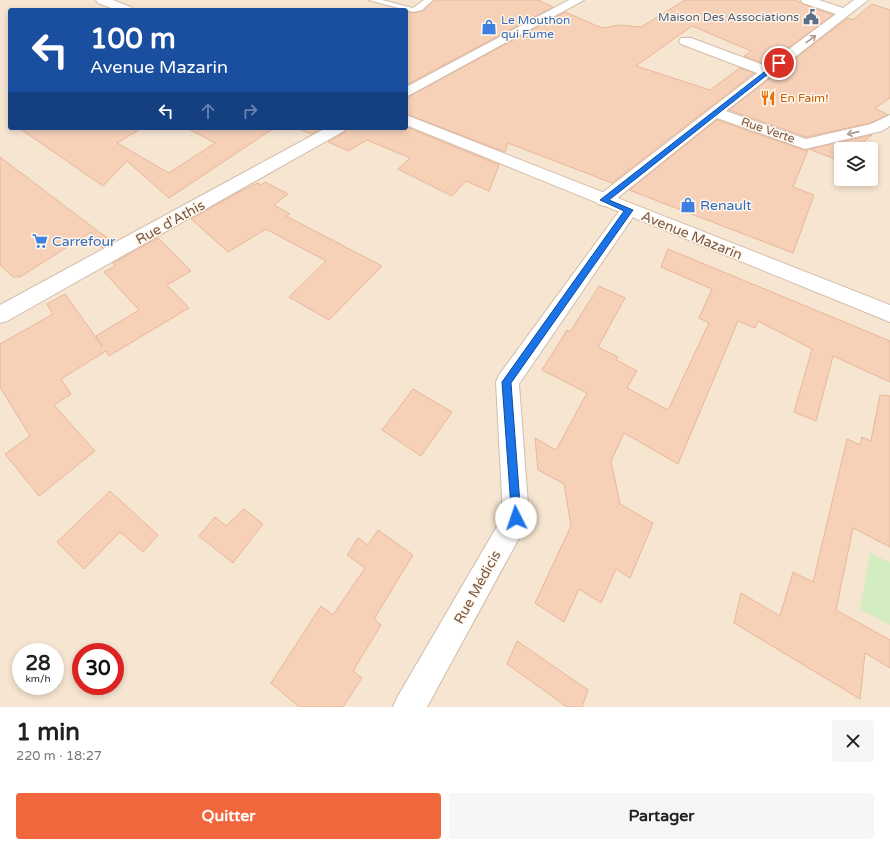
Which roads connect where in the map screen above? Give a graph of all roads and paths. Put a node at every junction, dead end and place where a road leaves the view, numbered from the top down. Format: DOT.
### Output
graph roads {
  1 [pos="102,0"];
  2 [pos="372,0"];
  3 [pos="429,0"];
  4 [pos="578,0"];
  5 [pos="807,0"];
  6 [pos="862,0"];
  7 [pos="122,8"];
  8 [pos="405,8"];
  9 [pos="408,9"];
  10 [pos="845,13"];
  11 [pos="686,41"];
  12 [pos="768,72"];
  13 [pos="408,92"];
  14 [pos="715,112"];
  15 [pos="890,120"];
  16 [pos="408,121"];
  17 [pos="334,130"];
  18 [pos="604,200"];
  19 [pos="629,210"];
  20 [pos="890,314"];
  21 [pos="0,315"];
  22 [pos="409,707"];
  1 -- 7 [label="street"];
  2 -- 8 [label="lane"];
  3 -- 9 [label="lane"];
  4 -- 13 [label="street"];
  5 -- 10 [label="street"];
  6 -- 10 [label="street"];
  12 -- 10 [label="street, one-way"];
  11 -- 12 [label="street"];
  12 -- 14 [label="street"];
  15 -- 14 [label="street, Rue Verte, one-way"];
  14 -- 18 [label="street"];
  16 -- 18 [label="street, Avenue Mazarin"];
  17 -- 21 [label="street, Rue d'Athis"];
  18 -- 19 [label="street, Avenue Mazarin"];
  19 -- 20 [label="street, Avenue Mazarin"];
  19 -- 22 [label="street, Rue Médicis"];
}
